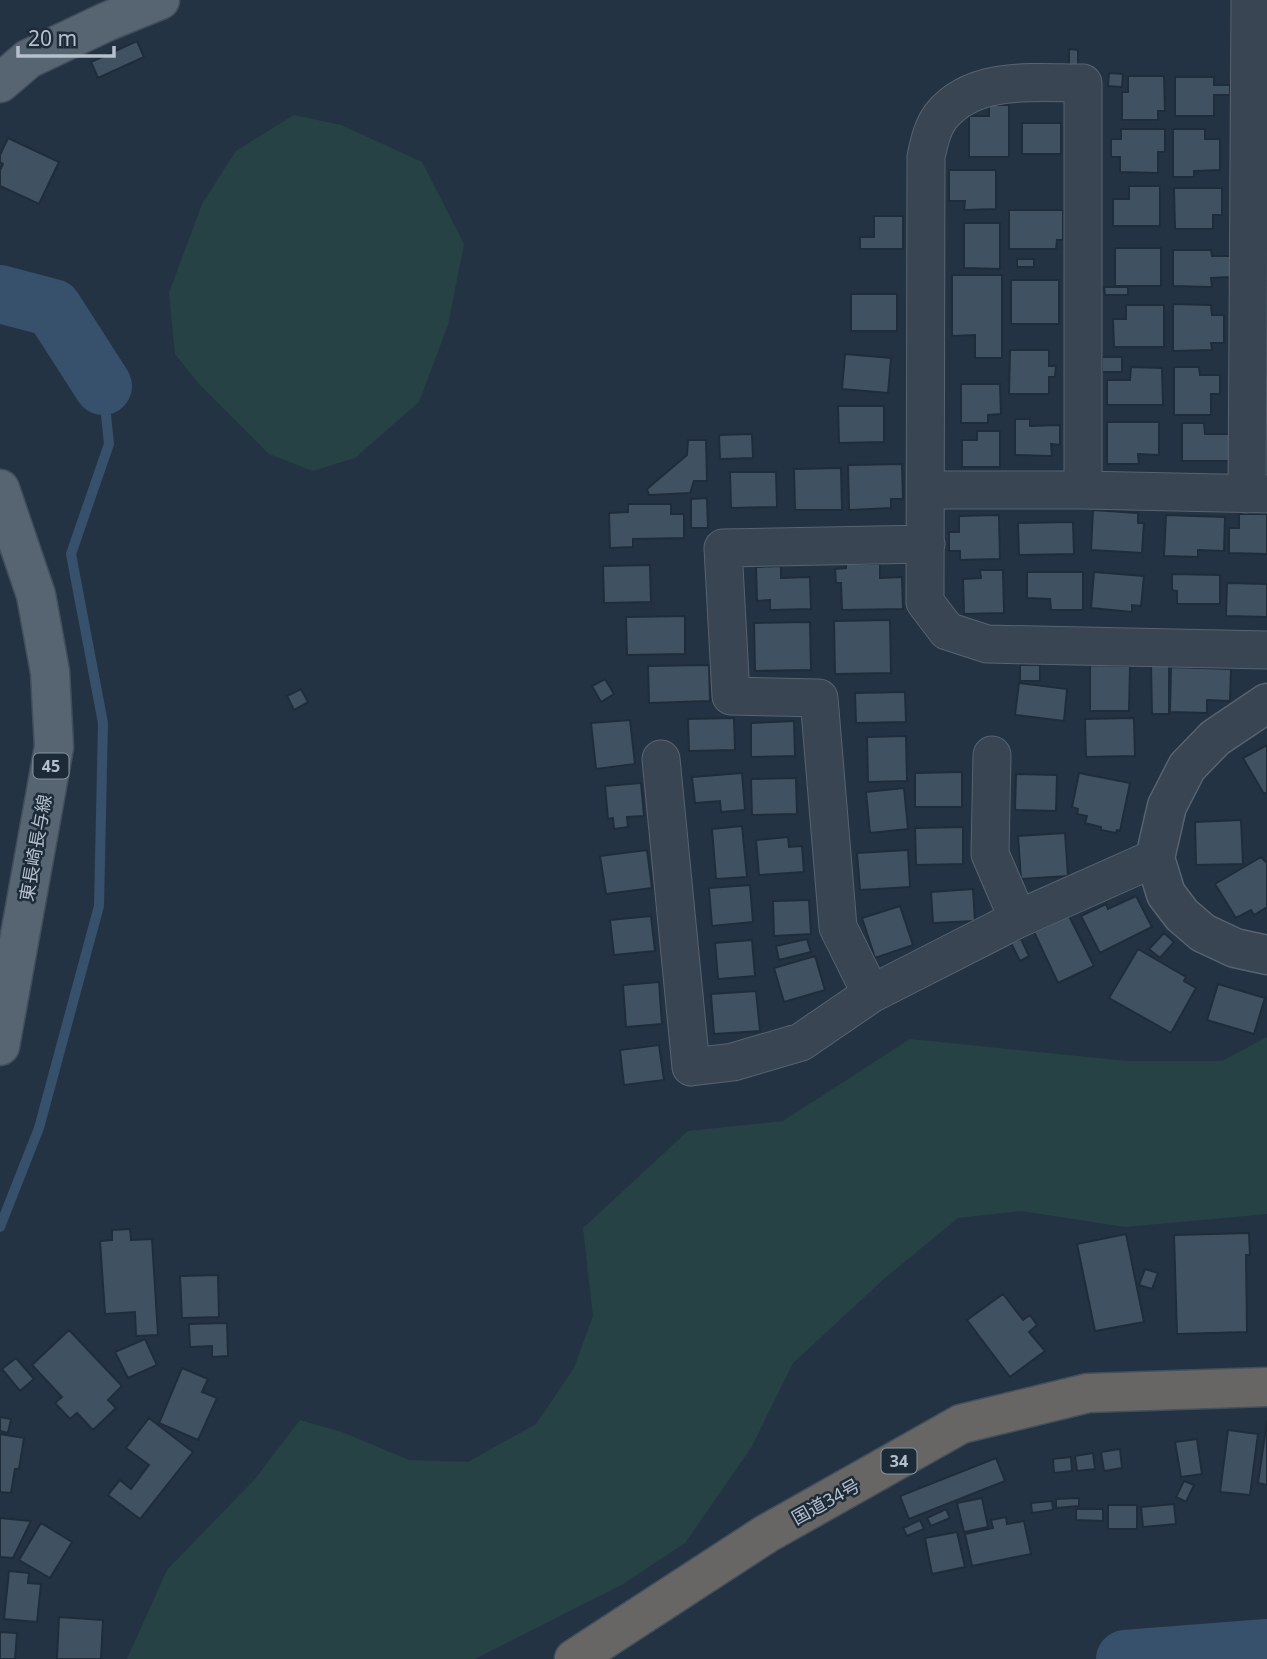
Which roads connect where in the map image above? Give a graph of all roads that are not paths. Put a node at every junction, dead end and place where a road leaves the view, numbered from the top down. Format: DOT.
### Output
graph roads {
  1 [pos="160,0"];
  2 [pos="1250,0"];
  3 [pos="0,83"];
  4 [pos="0,489"];
  5 [pos="1083,490"];
  6 [pos="927,491"];
  7 [pos="1257,494"];
  8 [pos="926,544"];
  9 [pos="1267,650"];
  10 [pos="1267,703"];
  11 [pos="992,755"];
  12 [pos="661,759"];
  13 [pos="1155,858"];
  14 [pos="1017,919"];
  15 [pos="1267,955"];
  16 [pos="871,994"];
  17 [pos="0,1046"];
  18 [pos="1267,1387"];
  19 [pos="574,1659"];
  1 -- 3 [label="main road"];
  2 -- 7 [label="street"];
  4 -- 17 [label="main road, 東長崎長与線 / 45"];
  5 -- 6 [label="street"];
  5 -- 6 [label="street"];
  5 -- 7 [label="street"];
  6 -- 8 [label="street"];
  8 -- 9 [label="street"];
  8 -- 16 [label="street"];
  10 -- 13 [label="street"];
  11 -- 14 [label="street"];
  12 -- 16 [label="street"];
  13 -- 14 [label="street"];
  13 -- 15 [label="street"];
  14 -- 16 [label="street"];
  18 -- 19 [label="highway, 国道34号 / 34"];
}
